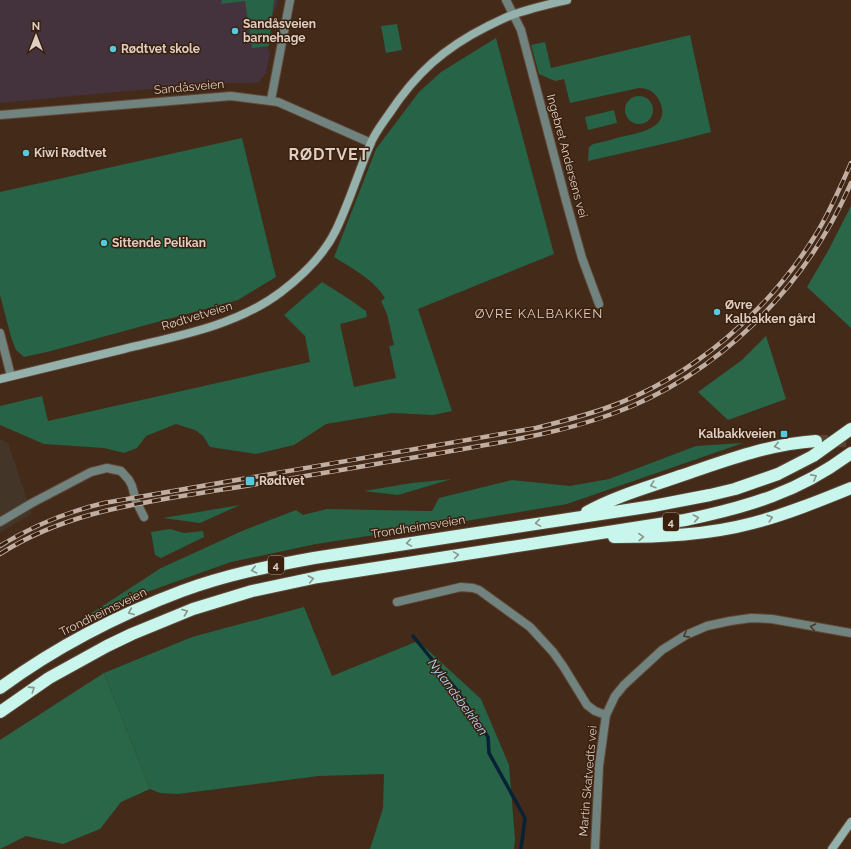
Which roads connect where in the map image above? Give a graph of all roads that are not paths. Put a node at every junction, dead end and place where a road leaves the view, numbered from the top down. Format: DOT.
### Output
graph roads {
  1 [pos="290,0"];
  2 [pos="506,0"];
  3 [pos="568,0"];
  4 [pos="514,14"];
  5 [pos="270,100"];
  6 [pos="0,115"];
  7 [pos="371,143"];
  8 [pos="599,304"];
  9 [pos="0,333"];
  10 [pos="11,376"];
  11 [pos="0,379"];
  12 [pos="851,429"];
  13 [pos="816,441"];
  14 [pos="851,453"];
  15 [pos="851,488"];
  16 [pos="144,517"];
  17 [pos="576,517"];
  18 [pos="0,522"];
  19 [pos="574,537"];
  20 [pos="397,602"];
  21 [pos="851,633"];
  22 [pos="0,688"];
  23 [pos="0,712"];
  24 [pos="606,715"];
  25 [pos="851,822"];
  26 [pos="595,849"];
  27 [pos="832,849"];
  1 -- 5 [label="street"];
  2 -- 4 [label="street, Ingebret Andersens vei"];
  3 -- 4 [label="street, Rødtvetveien"];
  4 -- 7 [label="street, Rødtvetveien"];
  4 -- 8 [label="street, Ingebret Andersens vei"];
  5 -- 6 [label="street, Sandåsveien"];
  5 -- 7 [label="street, Sandåsveien"];
  7 -- 10 [label="street, Rødtvetveien"];
  9 -- 10 [label="street"];
  10 -- 11 [label="street, Rødtvetveien"];
  12 -- 17 [label="highway, Trondheimsveien / 4"];
  13 -- 17 [label="highway, one-way"];
  19 -- 14 [label="highway, 4, one-way"];
  19 -- 15 [label="highway, one-way"];
  16 -- 18 [label="street"];
  17 -- 22 [label="highway, Trondheimsveien / 4, one-way"];
  23 -- 19 [label="highway, 4, one-way"];
  20 -- 24 [label="street, Martin Skatvedts vei"];
  21 -- 24 [label="street, Martin Skatvedts vei, one-way"];
  24 -- 26 [label="street, Martin Skatvedts vei"];
  25 -- 27 [label="street"];
}
